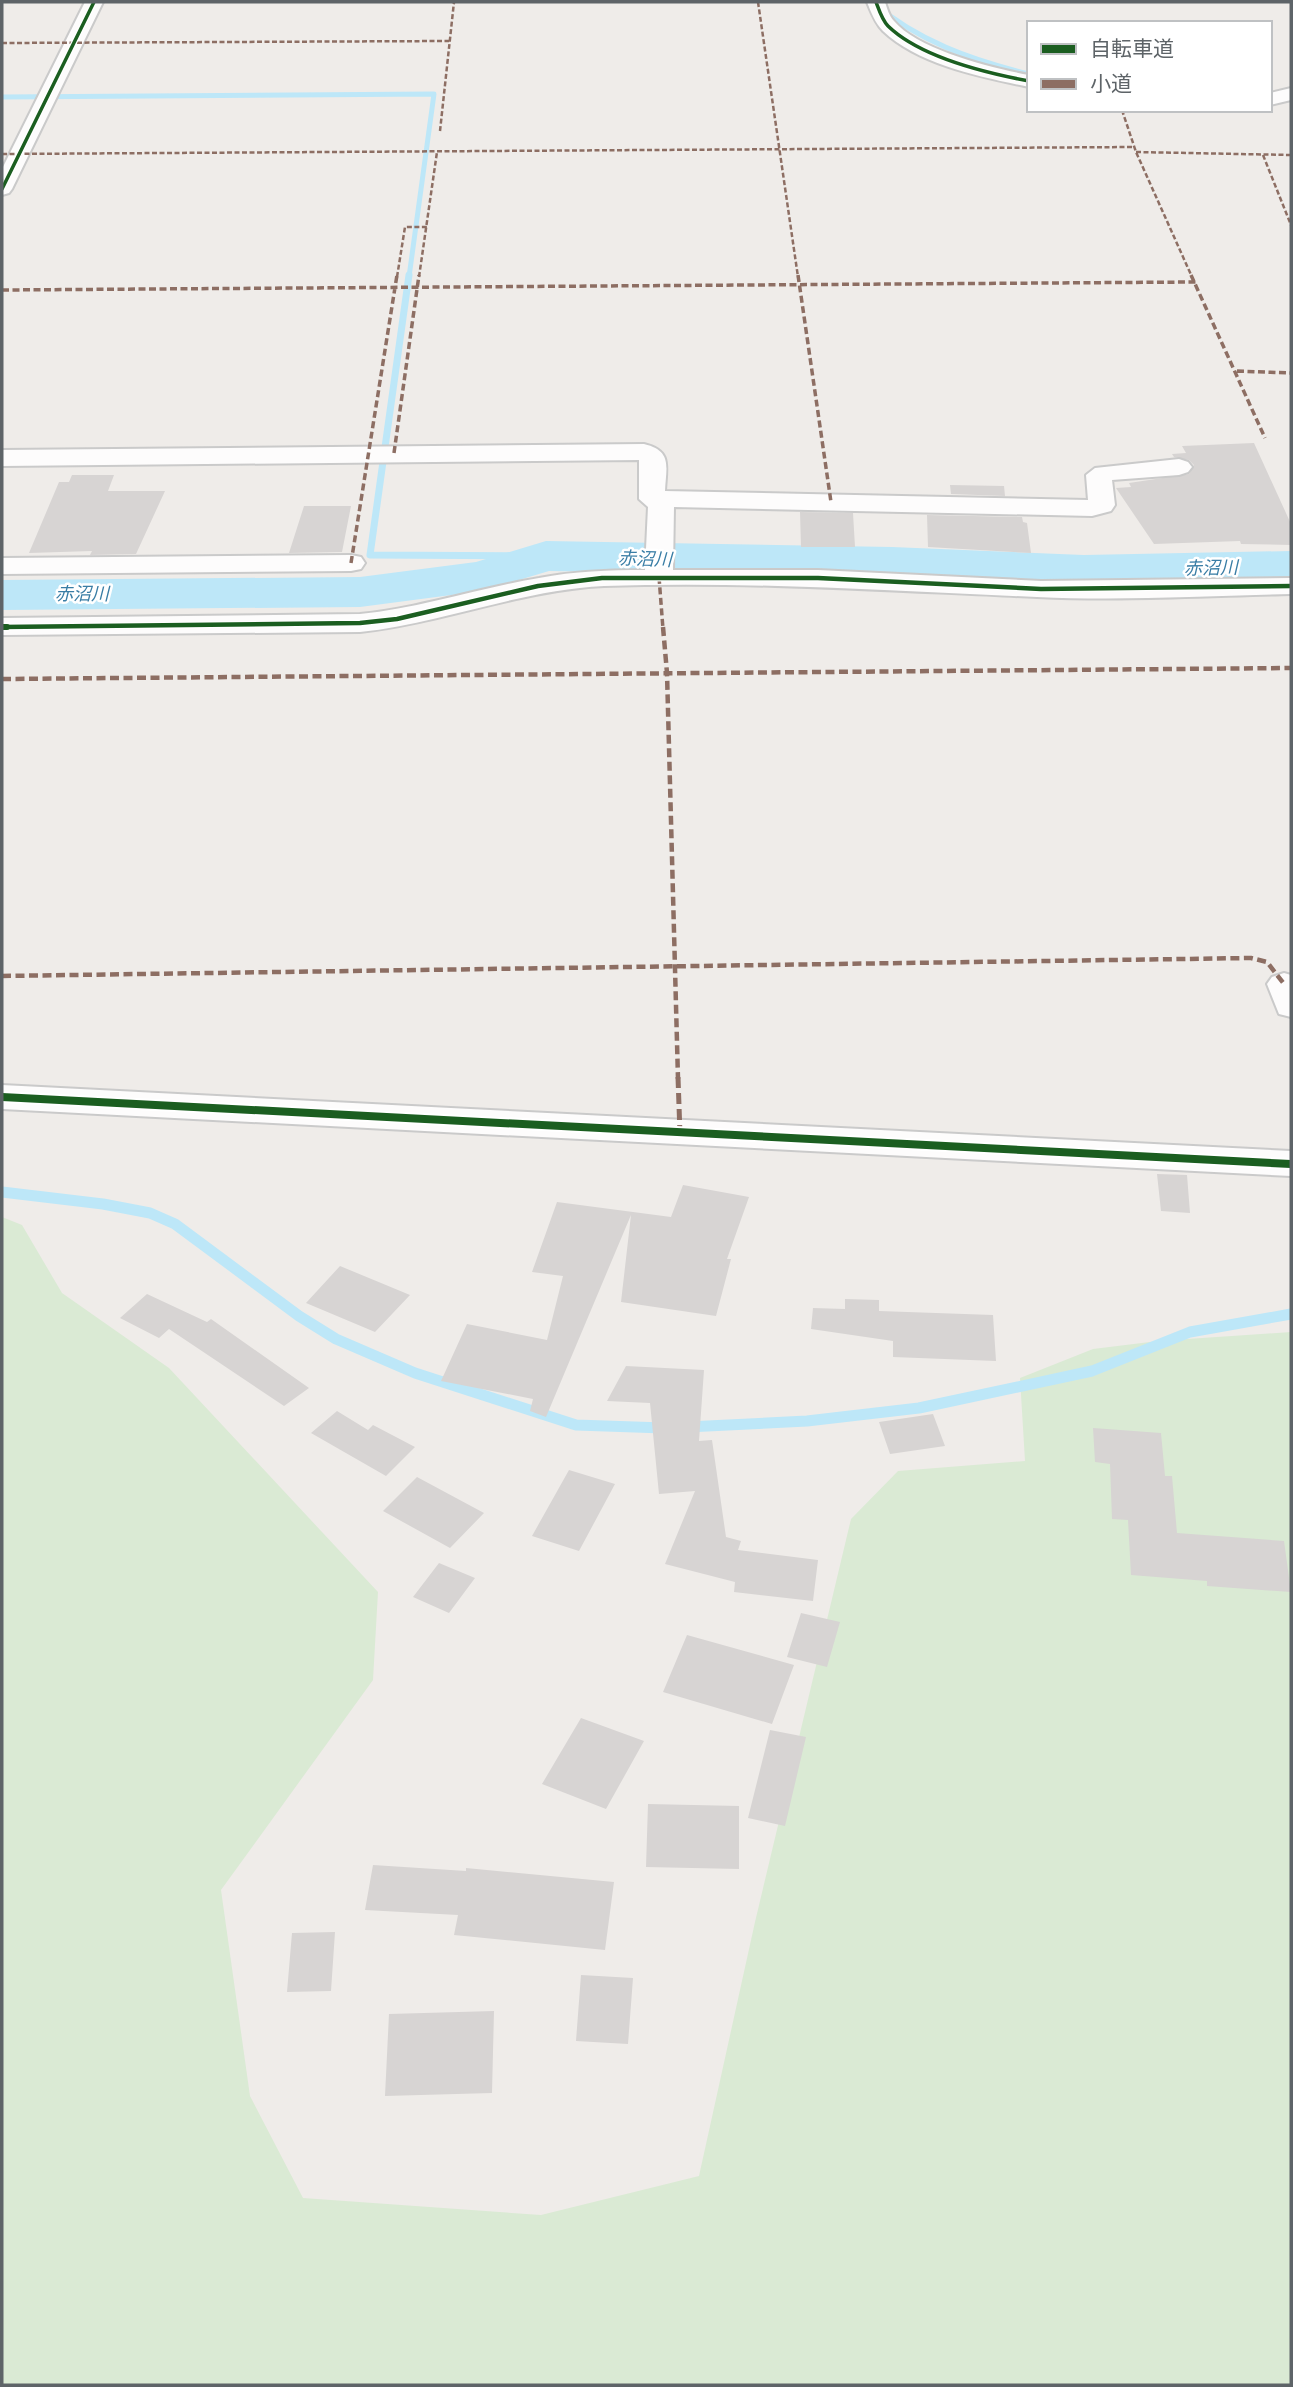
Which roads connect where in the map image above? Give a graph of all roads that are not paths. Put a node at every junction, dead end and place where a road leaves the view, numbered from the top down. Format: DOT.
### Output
graph roads {
  1 [pos="94,2"];
  2 [pos="876,2"];
  3 [pos="1027,81"];
  4 [pos="1291,94"];
  5 [pos="1272,99"];
  6 [pos="2,189"];
  7 [pos="2,458"];
  8 [pos="1180,467"];
  9 [pos="652,499"];
  10 [pos="351,563"];
  11 [pos="659,565"];
  12 [pos="2,566"];
  13 [pos="1291,586"];
  14 [pos="2,626"];
  15 [pos="2,1097"];
  16 [pos="1291,1164"];
  1 -- 6 [label="street"];
  2 -- 3 [label="street"];
  4 -- 5 [label="street"];
  7 -- 9 [label="street"];
  8 -- 9 [label="street"];
  9 -- 11 [label="street"];
  10 -- 12 [label="street"];
  11 -- 13 [label="street"];
  11 -- 14 [label="street"];
  15 -- 16 [label="street"];
}
